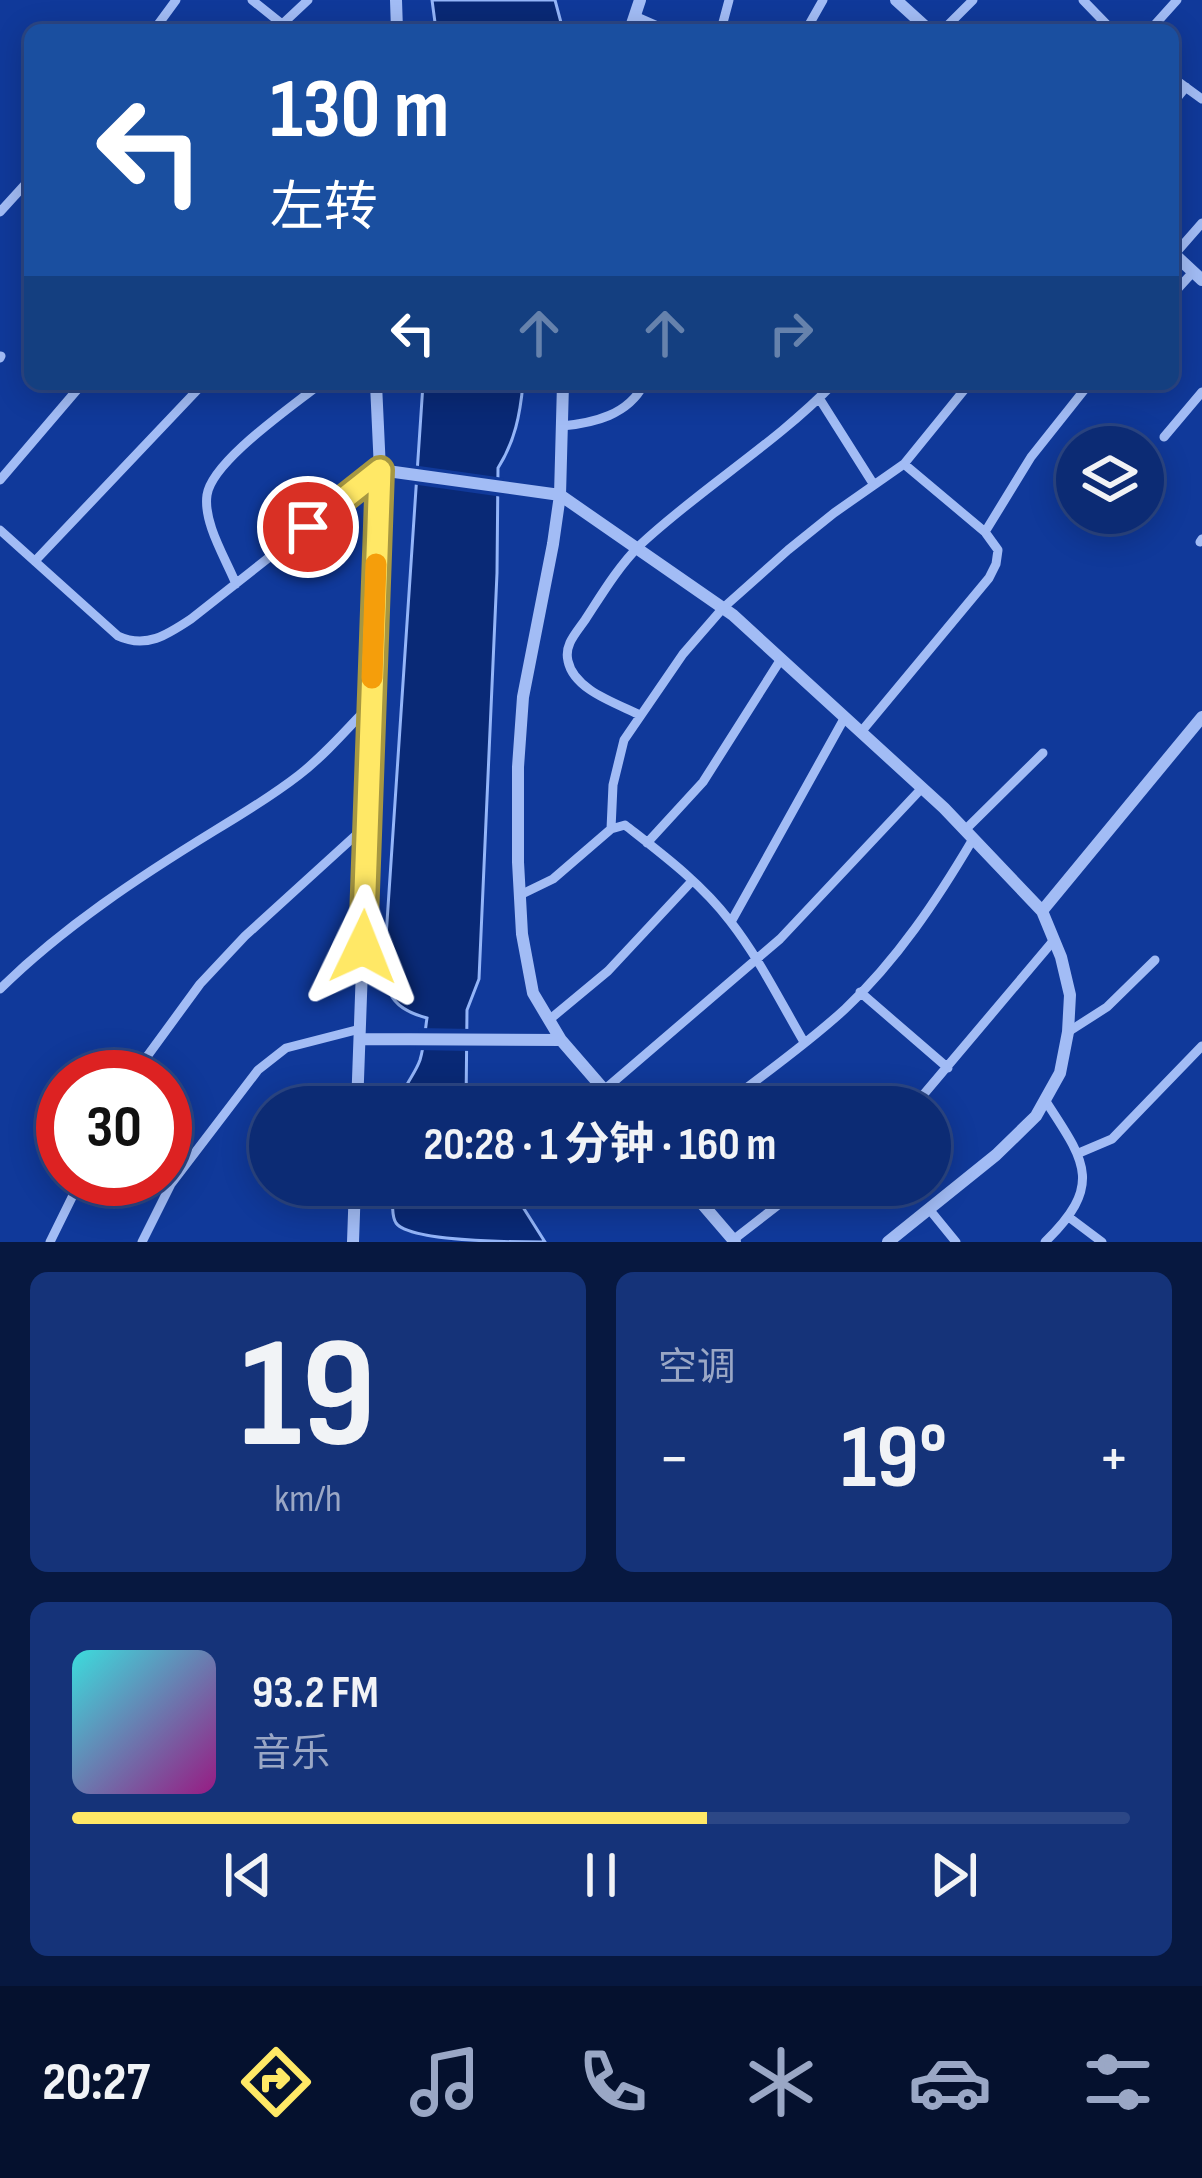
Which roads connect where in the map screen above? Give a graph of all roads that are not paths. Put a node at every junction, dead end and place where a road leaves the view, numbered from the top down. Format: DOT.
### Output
graph roads {
  1 [pos="252,0"];
  2 [pos="308,0"];
  3 [pos="640,0"];
  4 [pos="896,0"];
  5 [pos="973,0"];
  6 [pos="1082,0"];
  7 [pos="1177,0"];
  8 [pos="632,23"];
  9 [pos="276,24"];
  10 [pos="282,24"];
  11 [pos="922,24"];
  12 [pos="949,24"];
  13 [pos="1104,24"];
  14 [pos="1155,24"];
  15 [pos="1179,82"];
  16 [pos="1186,87"];
  17 [pos="1179,96"];
  18 [pos="1202,99"];
  19 [pos="24,186"];
  20 [pos="0,212"];
  21 [pos="1202,223"];
  22 [pos="1179,248"];
  23 [pos="77,390"];
  24 [pos="188,390"];
  25 [pos="197,390"];
  26 [pos="313,390"];
  27 [pos="376,390"];
  28 [pos="563,390"];
  29 [pos="641,390"];
  30 [pos="827,390"];
  31 [pos="964,390"];
  32 [pos="1073,390"];
  33 [pos="1083,390"];
  34 [pos="1202,392"];
  35 [pos="193,394"];
  36 [pos="1078,395"];
  37 [pos="819,398"];
  38 [pos="562,426"];
  39 [pos="1164,437"];
  40 [pos="904,464"];
  41 [pos="380,470"];
  42 [pos="0,480"];
  43 [pos="874,485"];
  44 [pos="560,495"];
  45 [pos="0,530"];
  46 [pos="986,532"];
  47 [pos="638,548"];
  48 [pos="35,562"];
  49 [pos="236,584"];
  50 [pos="723,608"];
  51 [pos="781,659"];
  52 [pos="371,704"];
  53 [pos="640,715"];
  54 [pos="845,717"];
  55 [pos="1202,717"];
  56 [pos="861,732"];
  57 [pos="1043,753"];
  58 [pos="922,788"];
  59 [pos="367,825"];
  60 [pos="611,829"];
  61 [pos="969,834"];
  62 [pos="647,843"];
  63 [pos="692,881"];
  64 [pos="520,896"];
  65 [pos="1042,911"];
  66 [pos="731,922"];
  67 [pos="1054,940"];
  68 [pos="757,960"];
  69 [pos="1155,960"];
  70 [pos="0,989"];
  71 [pos="860,992"];
  72 [pos="549,1020"];
  73 [pos="1068,1032"];
  74 [pos="360,1034"];
  75 [pos="561,1040"];
  76 [pos="804,1042"];
  77 [pos="1202,1046"];
  78 [pos="152,1050"];
  79 [pos="948,1067"];
  80 [pos="358,1086"];
  81 [pos="601,1086"];
  82 [pos="609,1086"];
  83 [pos="748,1086"];
  84 [pos="932,1086"];
  85 [pos="1045,1100"];
  86 [pos="1079,1153"];
  87 [pos="68,1206"];
  88 [pos="354,1206"];
  89 [pos="704,1206"];
  90 [pos="778,1206"];
  91 [pos="929,1209"];
  92 [pos="1070,1218"];
  93 [pos="734,1241"];
  94 [pos="50,1242"];
  95 [pos="142,1242"];
  96 [pos="353,1242"];
  97 [pos="888,1242"];
  98 [pos="956,1242"];
  99 [pos="1045,1242"];
  100 [pos="1102,1242"];
  1 -- 9 [label="lane"];
  2 -- 10 [label="lane"];
  3 -- 8 [label="street"];
  4 -- 11 [label="street"];
  5 -- 12 [label="lane"];
  6 -- 13 [label="lane"];
  7 -- 14 [label="lane"];
  15 -- 16 [label="lane"];
  16 -- 17 [label="lane"];
  16 -- 18 [label="lane"];
  19 -- 20 [label="lane"];
  21 -- 22 [label="lane"];
  23 -- 42 [label="lane"];
  24 -- 35 [label="lane"];
  25 -- 35 [label="lane"];
  26 -- 49 [label="lane"];
  27 -- 41 [label="street"];
  28 -- 38 [label="street"];
  29 -- 38 [label="lane"];
  30 -- 37 [label="lane"];
  31 -- 40 [label="lane"];
  32 -- 36 [label="lane"];
  33 -- 36 [label="lane"];
  34 -- 39 [label="lane"];
  35 -- 48 [label="lane"];
  36 -- 46 [label="lane"];
  37 -- 43 [label="lane"];
  37 -- 47 [label="lane"];
  38 -- 44 [label="street"];
  40 -- 43 [label="lane"];
  40 -- 46 [label="lane"];
  41 -- 44 [label="street"];
  41 -- 49 [label="lane"];
  41 -- 52 [label="street"];
  43 -- 50 [label="lane"];
  44 -- 47 [label="street"];
  44 -- 64 [label="street"];
  45 -- 48 [label="lane"];
  46 -- 56 [label="lane"];
  47 -- 50 [label="street"];
  47 -- 53 [label="lane"];
  48 -- 49 [label="lane"];
  50 -- 51 [label="street"];
  50 -- 53 [label="lane"];
  51 -- 54 [label="street"];
  51 -- 62 [label="lane"];
  52 -- 59 [label="street"];
  52 -- 70 [label="lane"];
  53 -- 60 [label="lane"];
  54 -- 56 [label="street"];
  54 -- 66 [label="lane"];
  55 -- 65 [label="street"];
  56 -- 58 [label="street"];
  57 -- 61 [label="lane"];
  58 -- 61 [label="street"];
  58 -- 68 [label="lane"];
  59 -- 74 [label="street"];
  59 -- 78 [label="lane"];
  60 -- 62 [label="lane"];
  60 -- 64 [label="lane"];
  61 -- 65 [label="street"];
  61 -- 71 [label="lane"];
  62 -- 63 [label="lane"];
  63 -- 66 [label="lane"];
  63 -- 72 [label="lane"];
  64 -- 72 [label="street"];
  65 -- 67 [label="street"];
  66 -- 68 [label="lane"];
  67 -- 73 [label="street"];
  67 -- 79 [label="lane"];
  68 -- 76 [label="lane"];
  68 -- 82 [label="lane"];
  69 -- 73 [label="lane"];
  71 -- 76 [label="lane"];
  71 -- 79 [label="lane"];
  72 -- 75 [label="street"];
  73 -- 85 [label="street"];
  74 -- 75 [label="street"];
  74 -- 80 [label="street"];
  74 -- 95 [label="lane"];
  75 -- 81 [label="street"];
  76 -- 83 [label="lane"];
  77 -- 86 [label="lane"];
  79 -- 84 [label="lane"];
  85 -- 86 [label="lane"];
  85 -- 91 [label="street"];
  86 -- 92 [label="lane"];
  87 -- 94 [label="lane"];
  88 -- 96 [label="street"];
  89 -- 93 [label="street"];
  90 -- 93 [label="lane"];
  91 -- 97 [label="street"];
  91 -- 98 [label="lane"];
  92 -- 99 [label="lane"];
  92 -- 100 [label="lane"];
}
